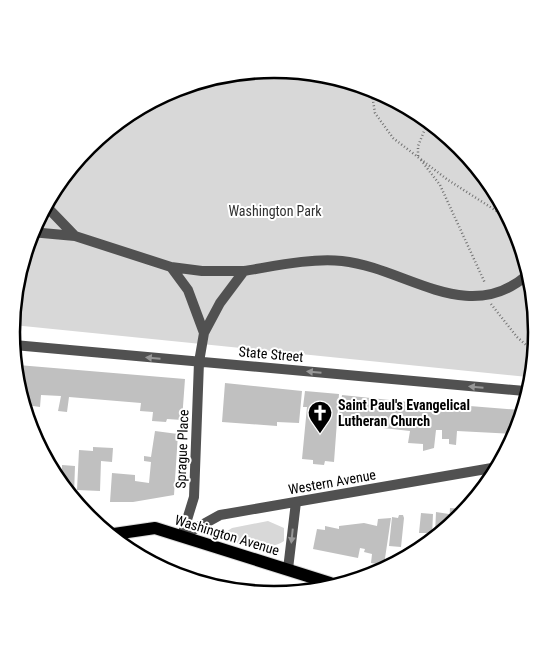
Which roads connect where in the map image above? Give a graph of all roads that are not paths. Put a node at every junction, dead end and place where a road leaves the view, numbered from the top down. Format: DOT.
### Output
graph roads {
  1 [pos="50,211"];
  2 [pos="40,233"];
  3 [pos="75,236"];
  4 [pos="171,267"];
  5 [pos="244,271"];
  6 [pos="522,279"];
  7 [pos="204,333"];
  8 [pos="21,346"];
  9 [pos="199,362"];
  10 [pos="521,391"];
  11 [pos="488,469"];
  12 [pos="296,502"];
  13 [pos="119,533"];
  14 [pos="182,536"];
  15 [pos="288,569"];
  16 [pos="314,582"];
  1 -- 3 [label="street"];
  2 -- 3 [label="street"];
  3 -- 4 [label="street"];
  4 -- 5 [label="street"];
  4 -- 7 [label="street"];
  5 -- 6 [label="street"];
  5 -- 7 [label="street"];
  7 -- 9 [label="street, Sprague Place"];
  9 -- 8 [label="street, State Street, one-way"];
  10 -- 9 [label="street, State Street, one-way"];
  9 -- 14 [label="street, Sprague Place"];
  11 -- 12 [label="street, Western Avenue"];
  12 -- 14 [label="street, Western Avenue"];
  12 -- 15 [label="street, one-way"];
  13 -- 14 [label="main road, Washington Avenue"];
  14 -- 15 [label="main road, Washington Avenue"];
  15 -- 16 [label="main road, Washington Avenue"];
}
